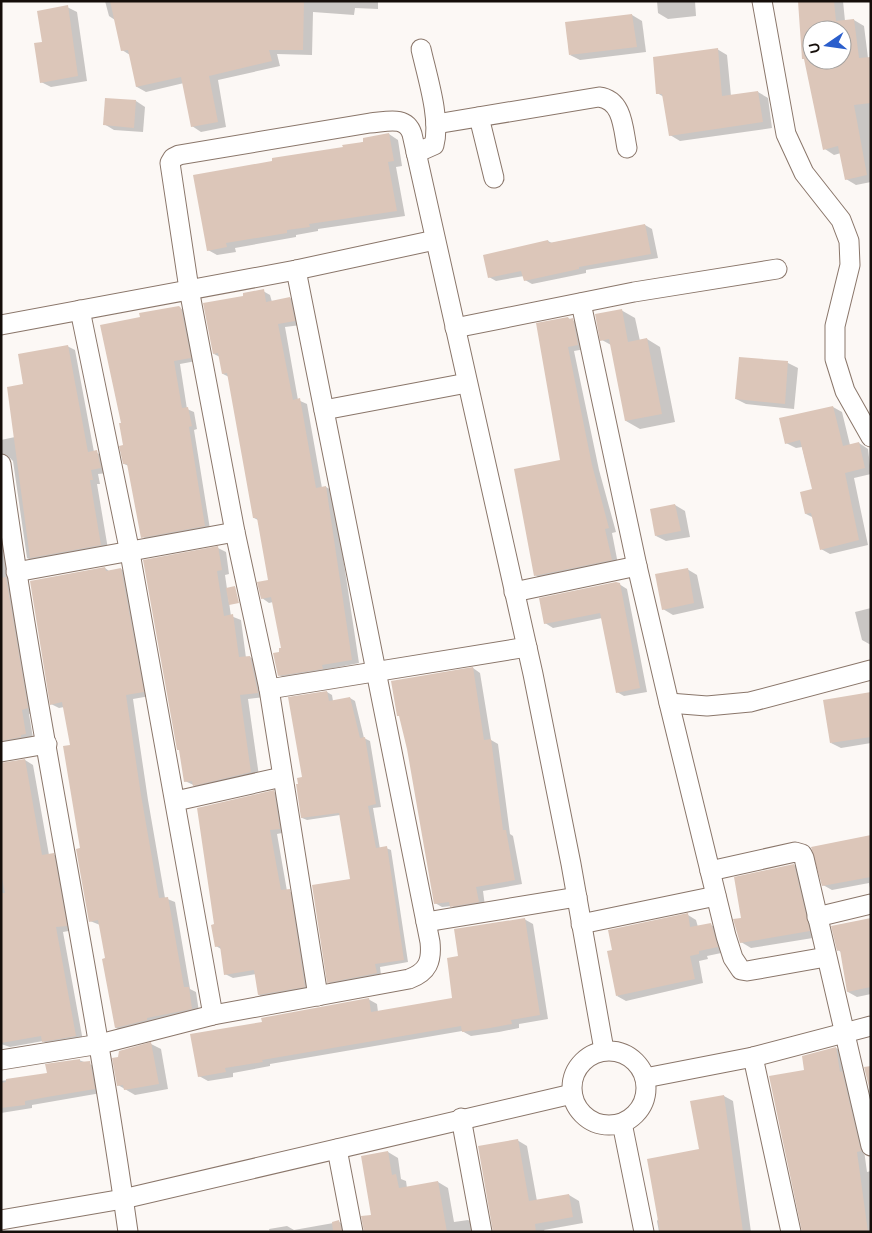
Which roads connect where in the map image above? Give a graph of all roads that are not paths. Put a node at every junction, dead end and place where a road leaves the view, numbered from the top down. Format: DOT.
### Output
graph roads {
  1 [pos="762,1"];
  2 [pos="421,49"];
  3 [pos="480,117"];
  4 [pos="436,124"];
  5 [pos="627,148"];
  6 [pos="416,153"];
  7 [pos="494,178"];
  8 [pos="435,240"];
  9 [pos="777,269"];
  10 [pos="296,270"];
  11 [pos="190,289"];
  12 [pos="581,303"];
  13 [pos="80,310"];
  14 [pos="1,325"];
  15 [pos="455,328"];
  16 [pos="467,383"];
  17 [pos="324,410"];
  18 [pos="871,437"];
  19 [pos="1,464"];
  20 [pos="235,532"];
  21 [pos="130,553"];
  22 [pos="637,566"];
  23 [pos="16,572"];
  24 [pos="514,592"];
  25 [pos="527,647"];
  26 [pos="871,670"];
  27 [pos="376,671"];
  28 [pos="269,688"];
  29 [pos="669,703"];
  30 [pos="47,744"];
  31 [pos="1,752"];
  32 [pos="282,777"];
  33 [pos="176,801"];
  34 [pos="710,871"];
  35 [pos="716,896"];
  36 [pos="576,898"];
  37 [pos="871,904"];
  38 [pos="817,917"];
  39 [pos="426,922"];
  40 [pos="581,924"];
  41 [pos="826,957"];
  42 [pos="318,996"];
  43 [pos="213,1015"];
  44 [pos="871,1026"];
  45 [pos="845,1032"];
  46 [pos="100,1044"];
  47 [pos="604,1050"];
  48 [pos="753,1057"];
  49 [pos="1,1060"];
  50 [pos="646,1078"];
  51 [pos="572,1094"];
  52 [pos="461,1118"];
  53 [pos="622,1123"];
  54 [pos="871,1146"];
  55 [pos="337,1149"];
  56 [pos="123,1199"];
  57 [pos="8,1224"];
  58 [pos="128,1232"];
  59 [pos="353,1232"];
  60 [pos="482,1232"];
  61 [pos="644,1232"];
  62 [pos="791,1232"];
  1 -- 18 [label="street"];
  2 -- 4 [label="street"];
  3 -- 4 [label="street"];
  3 -- 5 [label="street"];
  3 -- 7 [label="street"];
  4 -- 6 [label="street"];
  6 -- 8 [label="street"];
  6 -- 11 [label="street"];
  8 -- 10 [label="street"];
  8 -- 15 [label="street"];
  9 -- 12 [label="street"];
  10 -- 11 [label="street"];
  10 -- 17 [label="street"];
  11 -- 13 [label="street"];
  11 -- 20 [label="street"];
  12 -- 15 [label="street"];
  12 -- 22 [label="street"];
  13 -- 14 [label="street"];
  13 -- 21 [label="street"];
  15 -- 16 [label="street"];
  16 -- 17 [label="street"];
  16 -- 24 [label="street"];
  17 -- 27 [label="street"];
  19 -- 23 [label="street"];
  20 -- 21 [label="street"];
  20 -- 28 [label="street"];
  21 -- 23 [label="street"];
  21 -- 33 [label="street"];
  22 -- 24 [label="street"];
  22 -- 29 [label="street"];
  23 -- 30 [label="street"];
  24 -- 25 [label="street"];
  25 -- 27 [label="street"];
  25 -- 36 [label="street"];
  26 -- 29 [label="street"];
  27 -- 28 [label="street"];
  27 -- 39 [label="street"];
  28 -- 32 [label="street"];
  29 -- 34 [label="street"];
  30 -- 31 [label="street"];
  30 -- 46 [label="street"];
  32 -- 33 [label="street"];
  32 -- 42 [label="street"];
  33 -- 43 [label="street"];
  34 -- 35 [label="street"];
  34 -- 38 [label="street"];
  35 -- 40 [label="street"];
  35 -- 41 [label="street"];
  36 -- 39 [label="street"];
  36 -- 40 [label="street"];
  37 -- 38 [label="street"];
  38 -- 41 [label="street"];
  39 -- 42 [label="street"];
  40 -- 47 [label="street"];
  41 -- 45 [label="street"];
  42 -- 43 [label="street"];
  43 -- 46 [label="street"];
  44 -- 45 [label="street"];
  45 -- 48 [label="street"];
  45 -- 54 [label="street"];
  46 -- 49 [label="street"];
  46 -- 56 [label="street"];
  47 -- 50 [label="street"];
  47 -- 51 [label="street"];
  48 -- 50 [label="street"];
  48 -- 62 [label="street"];
  50 -- 53 [label="street"];
  51 -- 52 [label="street"];
  51 -- 53 [label="street"];
  52 -- 55 [label="street"];
  52 -- 60 [label="street"];
  53 -- 61 [label="street"];
  55 -- 56 [label="street"];
  55 -- 59 [label="street"];
  56 -- 57 [label="street"];
  56 -- 58 [label="street"];
}
